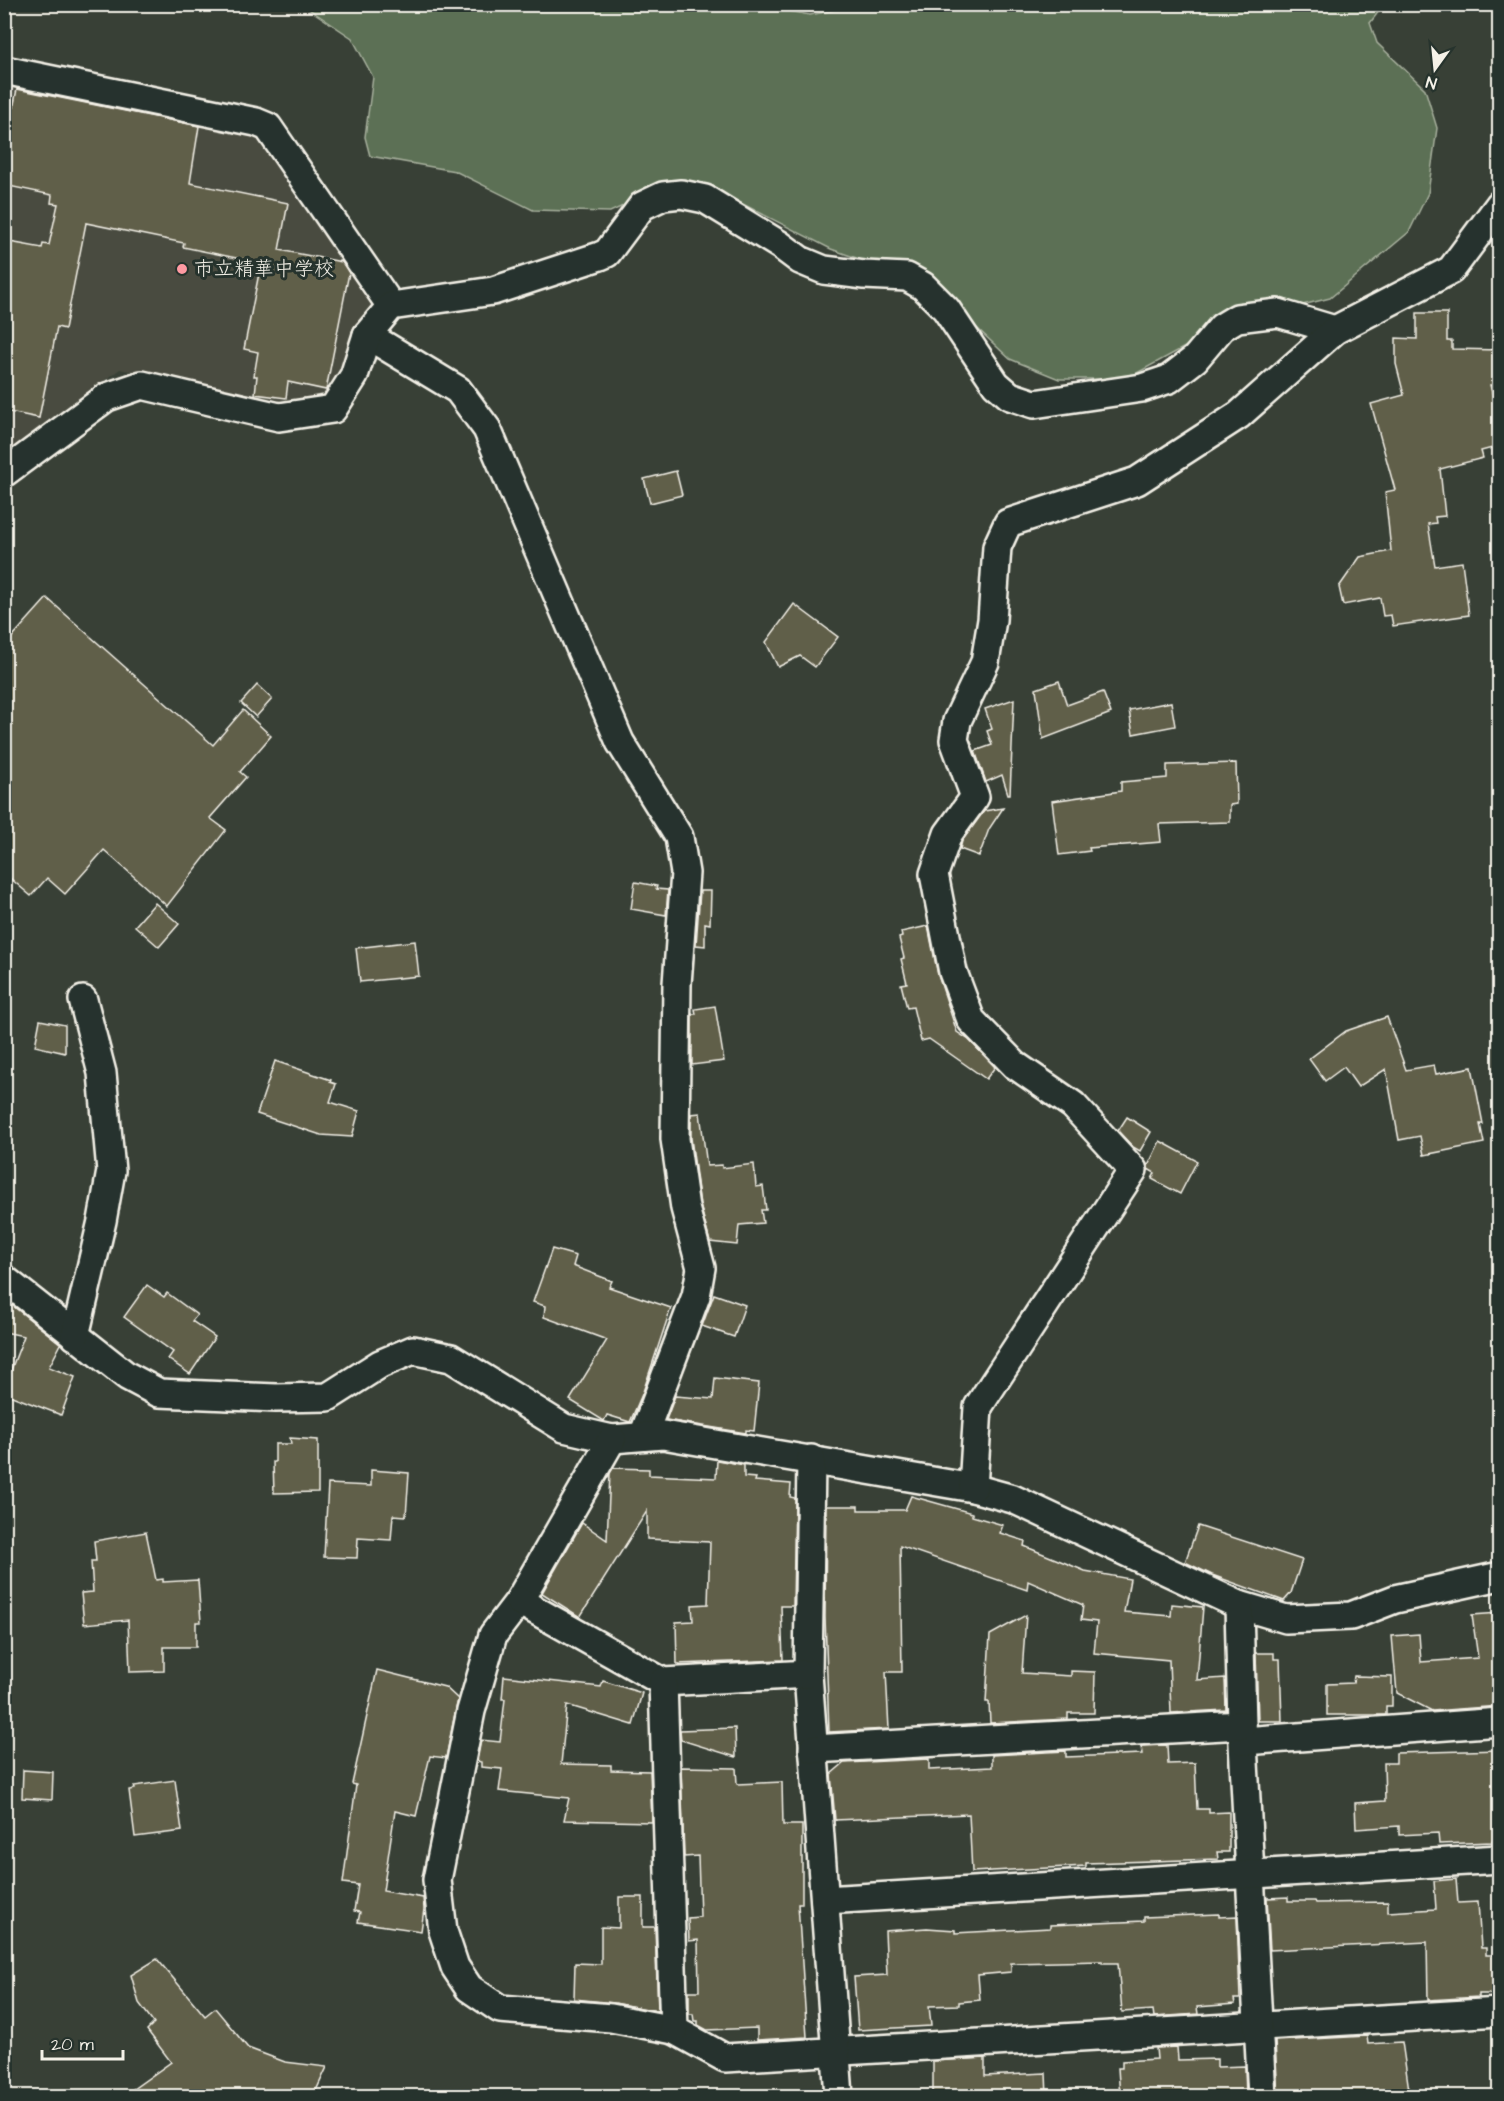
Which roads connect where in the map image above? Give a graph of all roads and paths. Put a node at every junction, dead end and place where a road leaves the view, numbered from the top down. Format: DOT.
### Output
graph roads {
  1 [pos="4,70"];
  2 [pos="1500,204"];
  3 [pos="391,306"];
  4 [pos="1335,330"];
  5 [pos="368,335"];
  6 [pos="4,473"];
  7 [pos="82,1000"];
  8 [pos="4,1279"];
  9 [pos="75,1335"];
  10 [pos="643,1436"];
  11 [pos="612,1438"];
  12 [pos="812,1459"];
  13 [pos="973,1488"];
  14 [pos="1500,1576"];
  15 [pos="519,1601"];
  16 [pos="1239,1605"];
  17 [pos="808,1674"];
  18 [pos="663,1682"];
  19 [pos="1500,1722"];
  20 [pos="1243,1733"];
  21 [pos="813,1749"];
  22 [pos="1500,1859"];
  23 [pos="1250,1875"];
  24 [pos="825,1900"];
  25 [pos="1500,2012"];
  26 [pos="1259,2026"];
  27 [pos="674,2030"];
  28 [pos="836,2050"];
  29 [pos="839,2097"];
  30 [pos="1262,2097"];
  1 -- 3 [label="street"];
  2 -- 4 [label="street"];
  3 -- 4 [label="street"];
  3 -- 5 [label="street"];
  4 -- 13 [label="street"];
  5 -- 6 [label="street"];
  5 -- 10 [label="street"];
  7 -- 9 [label="street"];
  8 -- 9 [label="street"];
  9 -- 11 [label="street"];
  10 -- 11 [label="street"];
  10 -- 12 [label="street"];
  11 -- 15 [label="street"];
  12 -- 13 [label="street"];
  12 -- 17 [label="street"];
  13 -- 16 [label="street"];
  14 -- 16 [label="street"];
  15 -- 18 [label="street"];
  15 -- 27 [label="street"];
  16 -- 20 [label="street"];
  17 -- 18 [label="street"];
  17 -- 21 [label="street"];
  18 -- 27 [label="street"];
  19 -- 20 [label="street"];
  20 -- 21 [label="street"];
  20 -- 23 [label="street"];
  21 -- 24 [label="street"];
  22 -- 23 [label="street"];
  23 -- 24 [label="street"];
  23 -- 26 [label="street"];
  24 -- 28 [label="street"];
  25 -- 26 [label="street"];
  26 -- 28 [label="street"];
  26 -- 30 [label="street"];
  27 -- 28 [label="street"];
  28 -- 29 [label="street"];
}
